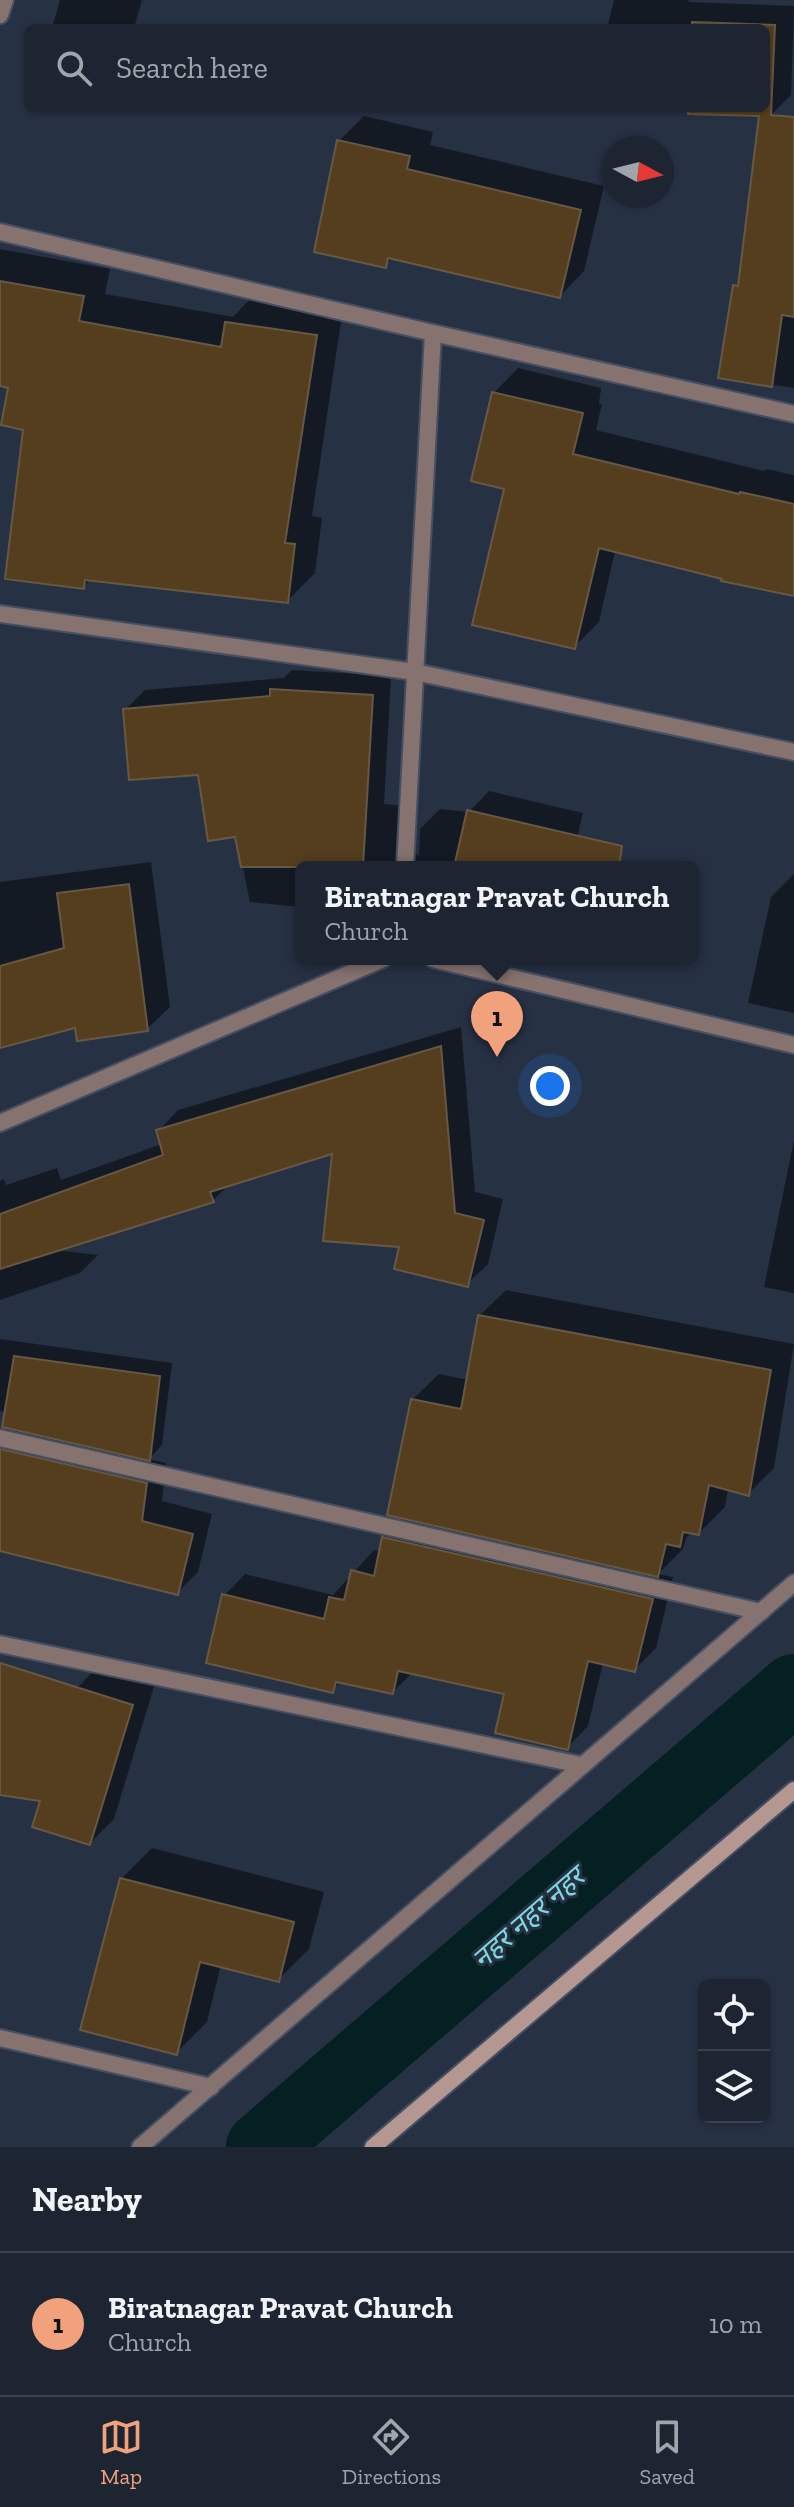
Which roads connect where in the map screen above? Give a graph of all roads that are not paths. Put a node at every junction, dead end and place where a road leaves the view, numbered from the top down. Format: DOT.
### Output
graph roads {
  1 [pos="5,0"];
  2 [pos="0,15"];
  3 [pos="0,232"];
  4 [pos="433,333"];
  5 [pos="794,414"];
  6 [pos="0,614"];
  7 [pos="415,672"];
  8 [pos="794,752"];
  9 [pos="405,861"];
  10 [pos="369,965"];
  11 [pos="458,965"];
  12 [pos="794,1045"];
  13 [pos="0,1123"];
  14 [pos="0,1438"];
  15 [pos="794,1583"];
  16 [pos="761,1612"];
  17 [pos="0,1644"];
  18 [pos="581,1765"];
  19 [pos="794,1790"];
  20 [pos="0,2038"];
  21 [pos="211,2087"];
  22 [pos="140,2147"];
  23 [pos="373,2147"];
  1 -- 2 [label="street"];
  3 -- 4 [label="street"];
  4 -- 5 [label="street"];
  4 -- 7 [label="street"];
  6 -- 7 [label="street"];
  7 -- 8 [label="street"];
  7 -- 9 [label="street"];
  10 -- 13 [label="street"];
  11 -- 12 [label="street"];
  14 -- 16 [label="street"];
  15 -- 16 [label="street"];
  16 -- 18 [label="street"];
  17 -- 18 [label="street"];
  18 -- 21 [label="street"];
  19 -- 23 [label="main road"];
  20 -- 21 [label="street"];
  21 -- 22 [label="street"];
}
